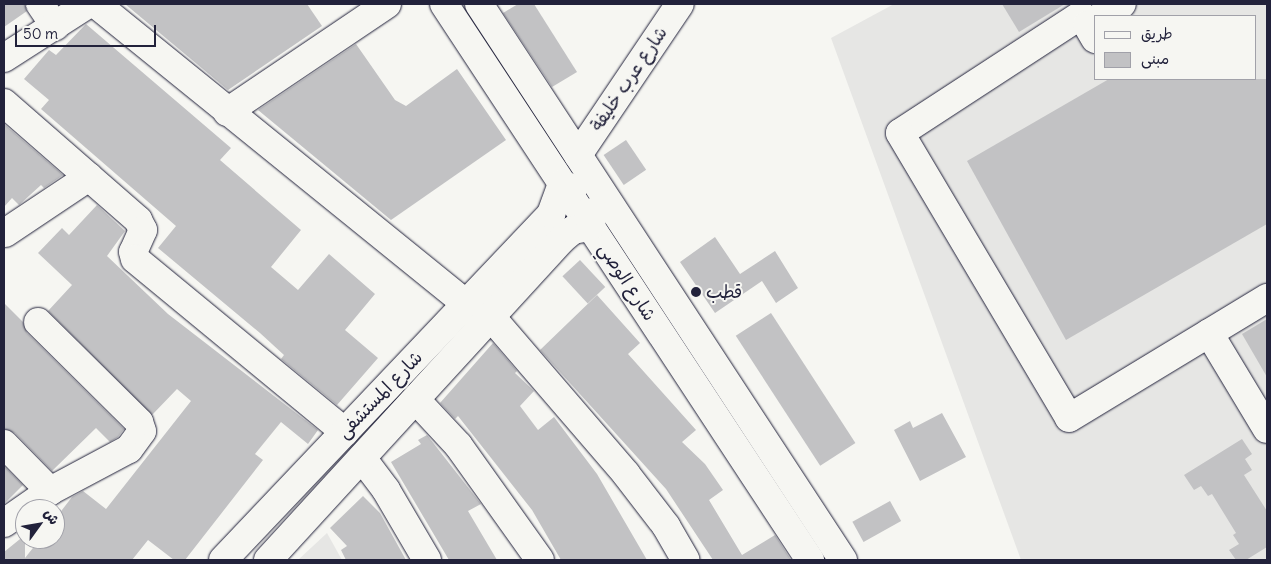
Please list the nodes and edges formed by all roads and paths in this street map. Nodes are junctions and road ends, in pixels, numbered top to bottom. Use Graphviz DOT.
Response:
graph roads {
  1 [pos="88,4"];
  2 [pos="96,4"];
  3 [pos="387,4"];
  4 [pos="444,4"];
  5 [pos="478,4"];
  6 [pos="680,4"];
  7 [pos="1122,4"];
  8 [pos="47,15"];
  9 [pos="1099,15"];
  10 [pos="1089,20"];
  11 [pos="4,58"];
  12 [pos="4,103"];
  13 [pos="227,112"];
  14 [pos="89,177"];
  15 [pos="586,194"];
  16 [pos="5,233"];
  17 [pos="545,238"];
  18 [pos="1267,298"];
  19 [pos="466,304"];
  20 [pos="492,318"];
  21 [pos="38,322"];
  22 [pos="1210,333"];
  23 [pos="416,400"];
  24 [pos="1267,429"];
  25 [pos="345,432"];
  26 [pos="4,444"];
  27 [pos="362,458"];
  28 [pos="50,491"];
  29 [pos="4,523"];
  30 [pos="223,560"];
  31 [pos="268,560"];
  32 [pos="427,560"];
  33 [pos="540,560"];
  34 [pos="686,560"];
  35 [pos="810,560"];
  36 [pos="843,560"];
  1 -- 8 [label="street"];
  2 -- 13 [label="street"];
  3 -- 13 [label="street"];
  4 -- 15 [label="street, شارع الوصي"];
  5 -- 15 [label="street, شارع الوصي"];
  6 -- 15 [label="street, شارع عرب خليفة"];
  7 -- 9 [label="street"];
  8 -- 11 [label="street"];
  10 -- 22 [label="street"];
  12 -- 14 [label="street"];
  13 -- 19 [label="street"];
  14 -- 16 [label="street"];
  14 -- 25 [label="street"];
  15 -- 17 [label="street, شارع عرب خليفة"];
  15 -- 35 [label="street, شارع الوصي"];
  15 -- 36 [label="street, شارع الوصي"];
  17 -- 19 [label="street, شارع المستشفى"];
  17 -- 20 [label="street, شارع المستشفى"];
  18 -- 22 [label="street"];
  19 -- 25 [label="street, شارع المستشفى"];
  20 -- 23 [label="street, شارع المستشفى"];
  20 -- 34 [label="street"];
  21 -- 28 [label="street"];
  22 -- 24 [label="street"];
  23 -- 27 [label="street, شارع المستشفى"];
  23 -- 33 [label="street"];
  25 -- 30 [label="street, شارع المستشفى"];
  26 -- 28 [label="street"];
  27 -- 31 [label="street, شارع المستشفى"];
  27 -- 32 [label="street"];
  28 -- 29 [label="street"];
}
